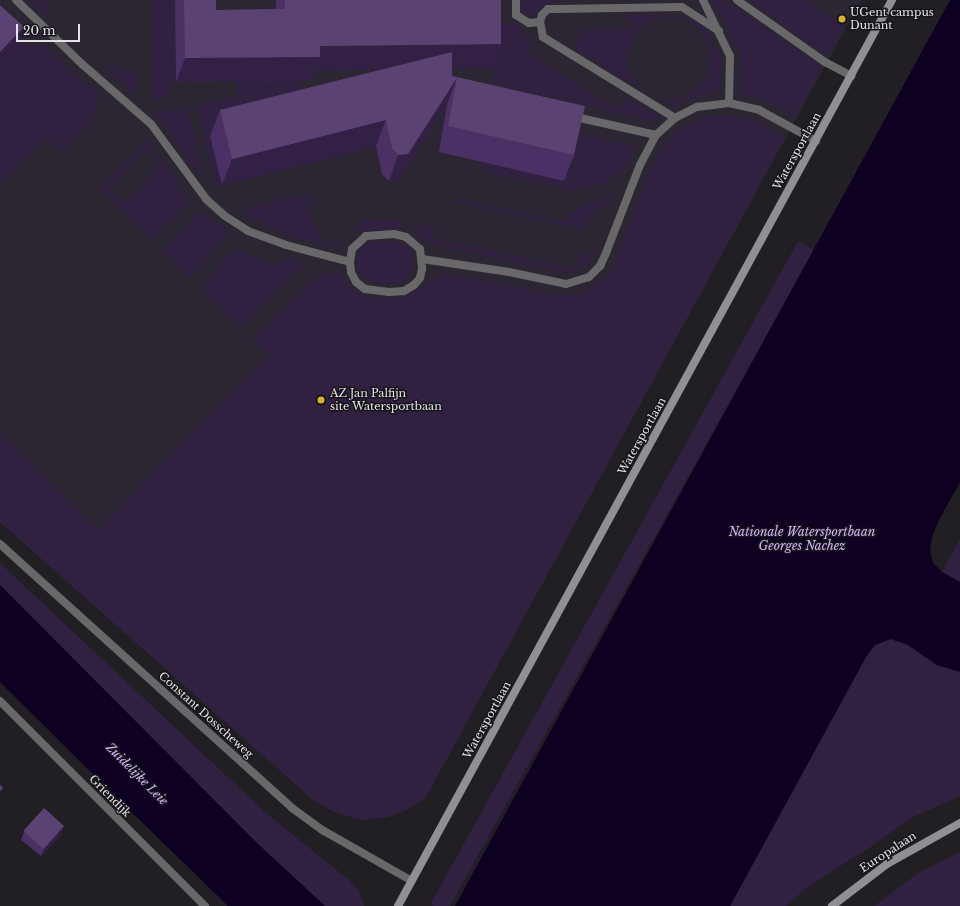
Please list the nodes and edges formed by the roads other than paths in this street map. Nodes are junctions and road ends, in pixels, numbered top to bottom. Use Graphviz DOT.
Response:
graph roads {
  1 [pos="16,0"];
  2 [pos="516,0"];
  3 [pos="703,0"];
  4 [pos="737,0"];
  5 [pos="892,0"];
  6 [pos="540,22"];
  7 [pos="719,31"];
  8 [pos="850,76"];
  9 [pos="729,103"];
  10 [pos="559,113"];
  11 [pos="675,118"];
  12 [pos="656,135"];
  13 [pos="816,141"];
  14 [pos="422,259"];
  15 [pos="350,262"];
  16 [pos="0,544"];
  17 [pos="0,701"];
  18 [pos="960,823"];
  19 [pos="412,882"];
  20 [pos="205,906"];
  21 [pos="398,906"];
  22 [pos="832,906"];
  1 -- 15 [label="street"];
  2 -- 6 [label="street"];
  3 -- 7 [label="street"];
  4 -- 8 [label="street"];
  5 -- 8 [label="street, Watersportlaan"];
  6 -- 7 [label="street"];
  6 -- 11 [label="street"];
  7 -- 9 [label="street"];
  8 -- 13 [label="street, Watersportlaan"];
  9 -- 11 [label="street"];
  9 -- 13 [label="street"];
  10 -- 12 [label="street"];
  11 -- 12 [label="street"];
  12 -- 14 [label="street"];
  13 -- 19 [label="street, Watersportlaan"];
  14 -- 15 [label="street"];
  14 -- 15 [label="street"];
  16 -- 19 [label="street, Constant Dosscheweg"];
  17 -- 20 [label="street, Griendijk"];
  18 -- 22 [label="street, Europalaan"];
  19 -- 21 [label="street, Watersportlaan"];
}
